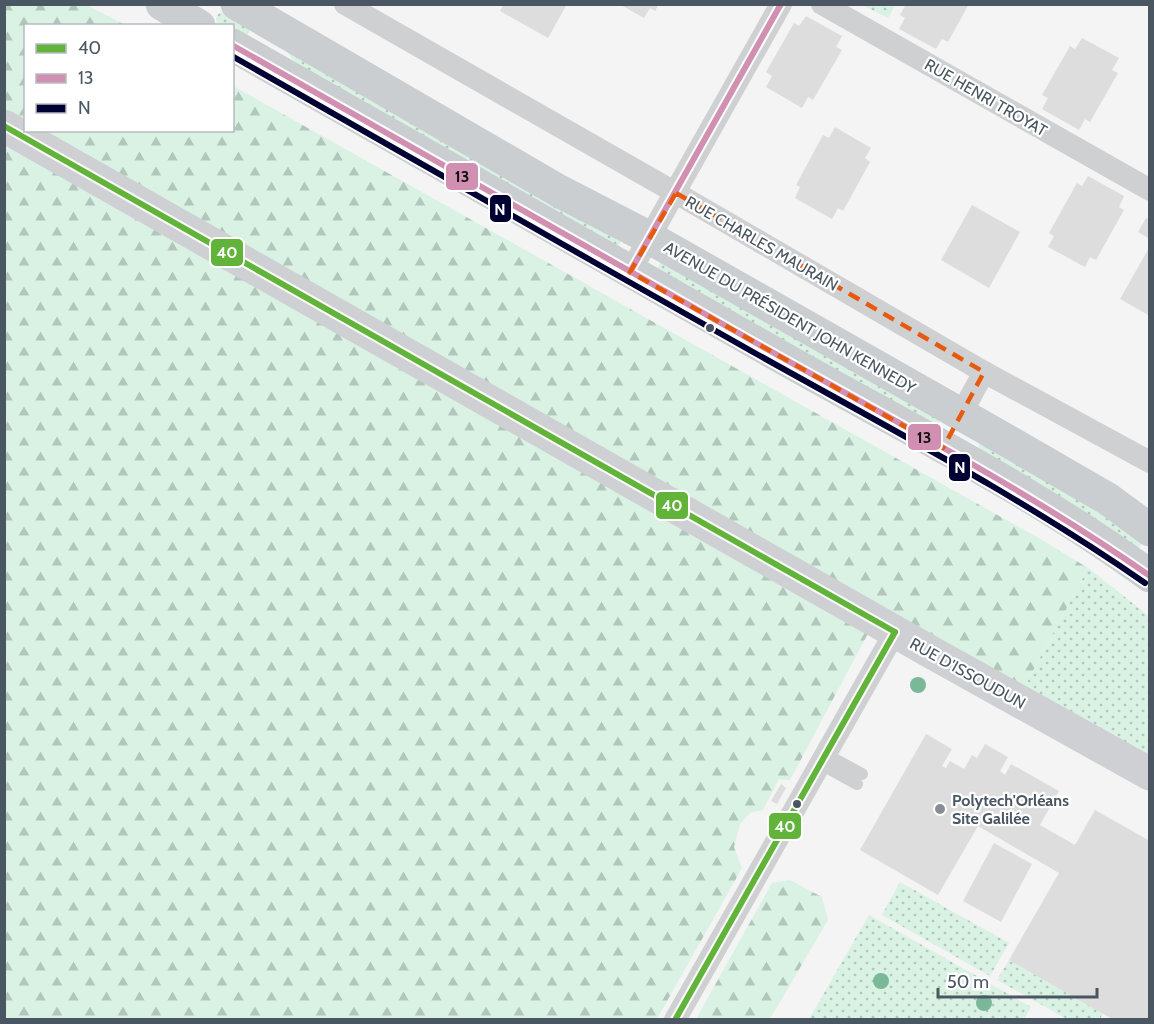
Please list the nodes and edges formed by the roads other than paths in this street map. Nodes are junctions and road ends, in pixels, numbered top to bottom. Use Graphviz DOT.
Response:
graph roads {
  1 [pos="237,4"];
  2 [pos="345,4"];
  3 [pos="781,4"];
  4 [pos="822,4"];
  5 [pos="234,46"];
  6 [pos="4,126"];
  7 [pos="1149,190"];
  8 [pos="676,193"];
  9 [pos="650,238"];
  10 [pos="630,272"];
  11 [pos="984,372"];
  12 [pos="961,414"];
  13 [pos="943,448"];
  14 [pos="1146,452"];
  15 [pos="1149,530"];
  16 [pos="1149,576"];
  17 [pos="895,632"];
  18 [pos="822,758"];
  19 [pos="1149,774"];
  20 [pos="859,779"];
  21 [pos="675,1020"];
  1 -- 9 [label="main road, AVENUE DU PRÉSIDENT JOHN KENNEDY"];
  2 -- 8 [label="street, RUE CHARLES MAURAIN"];
  3 -- 8 [label="street"];
  4 -- 7 [label="street, RUE HENRI TROYAT"];
  5 -- 10 [label="main road"];
  6 -- 17 [label="street, RUE D'ISSOUDUN"];
  8 -- 9 [label="street"];
  8 -- 11 [label="street, RUE CHARLES MAURAIN"];
  9 -- 10 [label="street"];
  9 -- 12 [label="main road, AVENUE DU PRÉSIDENT JOHN KENNEDY"];
  10 -- 13 [label="main road"];
  11 -- 12 [label="street"];
  11 -- 14 [label="street, RUE CHARLES MAURAIN"];
  12 -- 13 [label="street"];
  12 -- 15 [label="main road, AVENUE DU PRÉSIDENT JOHN KENNEDY"];
  13 -- 16 [label="main road"];
  17 -- 18 [label="street"];
  17 -- 19 [label="street, RUE D'ISSOUDUN"];
  18 -- 20 [label="lane"];
  18 -- 21 [label="street"];
}
